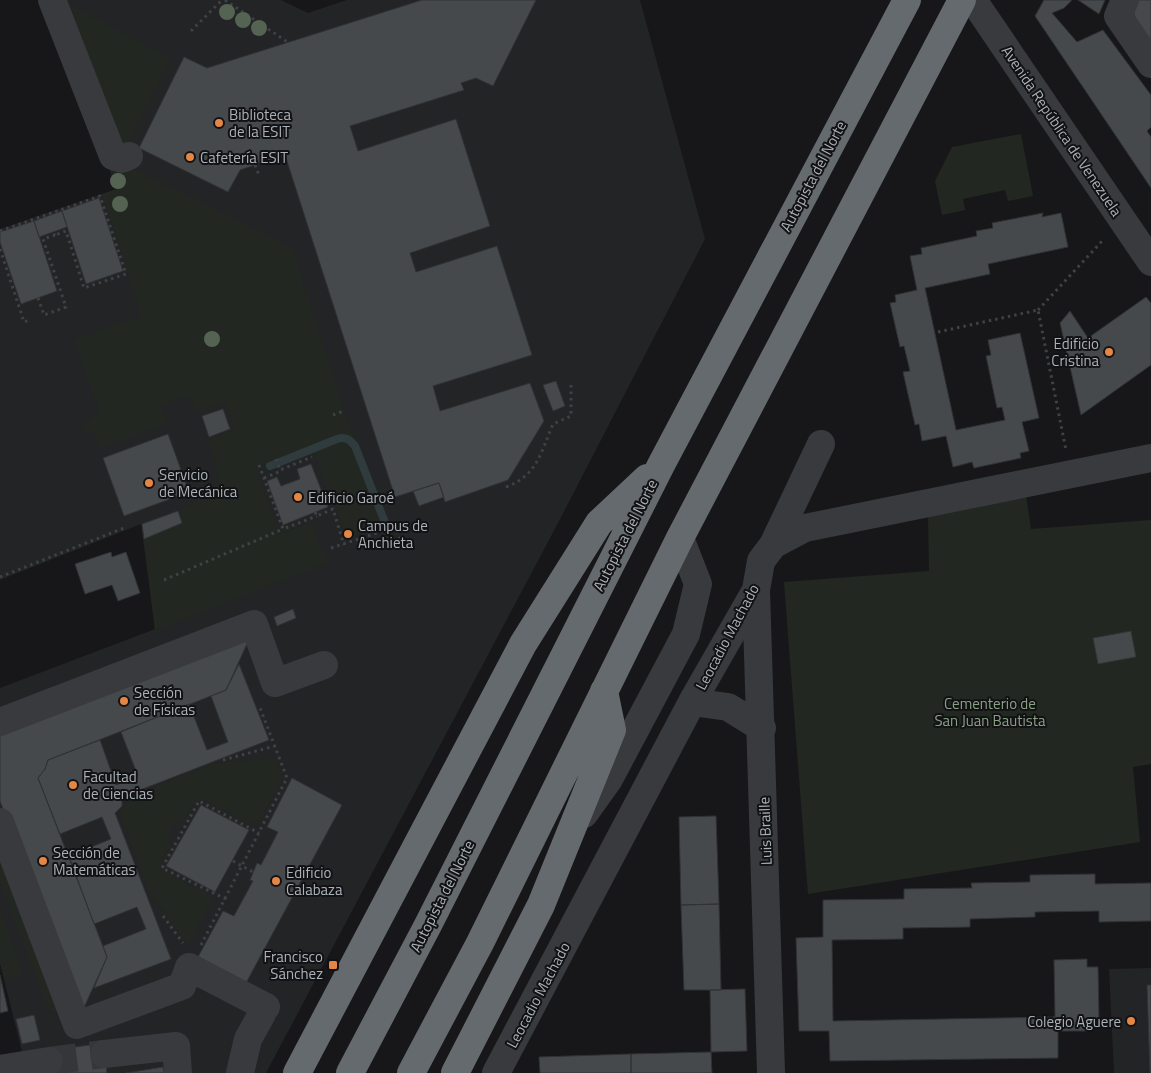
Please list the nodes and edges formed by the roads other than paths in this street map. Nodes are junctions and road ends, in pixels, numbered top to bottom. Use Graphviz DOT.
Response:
graph roads {
  1 [pos="52,0"];
  2 [pos="906,0"];
  3 [pos="962,0"];
  4 [pos="973,0"];
  5 [pos="1126,0"];
  6 [pos="1151,64"];
  7 [pos="129,156"];
  8 [pos="1151,262"];
  9 [pos="821,444"];
  10 [pos="1151,458"];
  11 [pos="661,464"];
  12 [pos="680,538"];
  13 [pos="773,545"];
  14 [pos="756,590"];
  15 [pos="324,665"];
  16 [pos="604,691"];
  17 [pos="692,702"];
  18 [pos="0,722"];
  19 [pos="762,728"];
  20 [pos="0,822"];
  21 [pos="567,840"];
  22 [pos="49,1060"];
  23 [pos="113,1060"];
  24 [pos="0,1069"];
  25 [pos="178,1073"];
  26 [pos="240,1073"];
  27 [pos="297,1073"];
  28 [pos="350,1073"];
  29 [pos="411,1073"];
  30 [pos="456,1073"];
  31 [pos="496,1073"];
  32 [pos="771,1073"];
  1 -- 7 [label="street"];
  2 -- 11 [label="highway, Autopista del Norte"];
  3 -- 12 [label="highway"];
  4 -- 8 [label="street, Avenida República de Venezuela"];
  5 -- 6 [label="street"];
  9 -- 13 [label="street, Leocadio Machado"];
  10 -- 13 [label="street"];
  11 -- 27 [label="highway"];
  11 -- 28 [label="highway, Autopista del Norte"];
  12 -- 16 [label="highway"];
  12 -- 21 [label="street"];
  13 -- 14 [label="street, Leocadio Machado"];
  14 -- 17 [label="street, Leocadio Machado"];
  14 -- 19 [label="street, Luis Braille"];
  15 -- 18 [label="street"];
  16 -- 21 [label="highway"];
  16 -- 29 [label="highway"];
  17 -- 19 [label="street"];
  17 -- 31 [label="street, Leocadio Machado"];
  19 -- 32 [label="street, Luis Braille"];
  20 -- 26 [label="street"];
  21 -- 30 [label="highway"];
  22 -- 24 [label="street"];
  23 -- 25 [label="street"];
}
